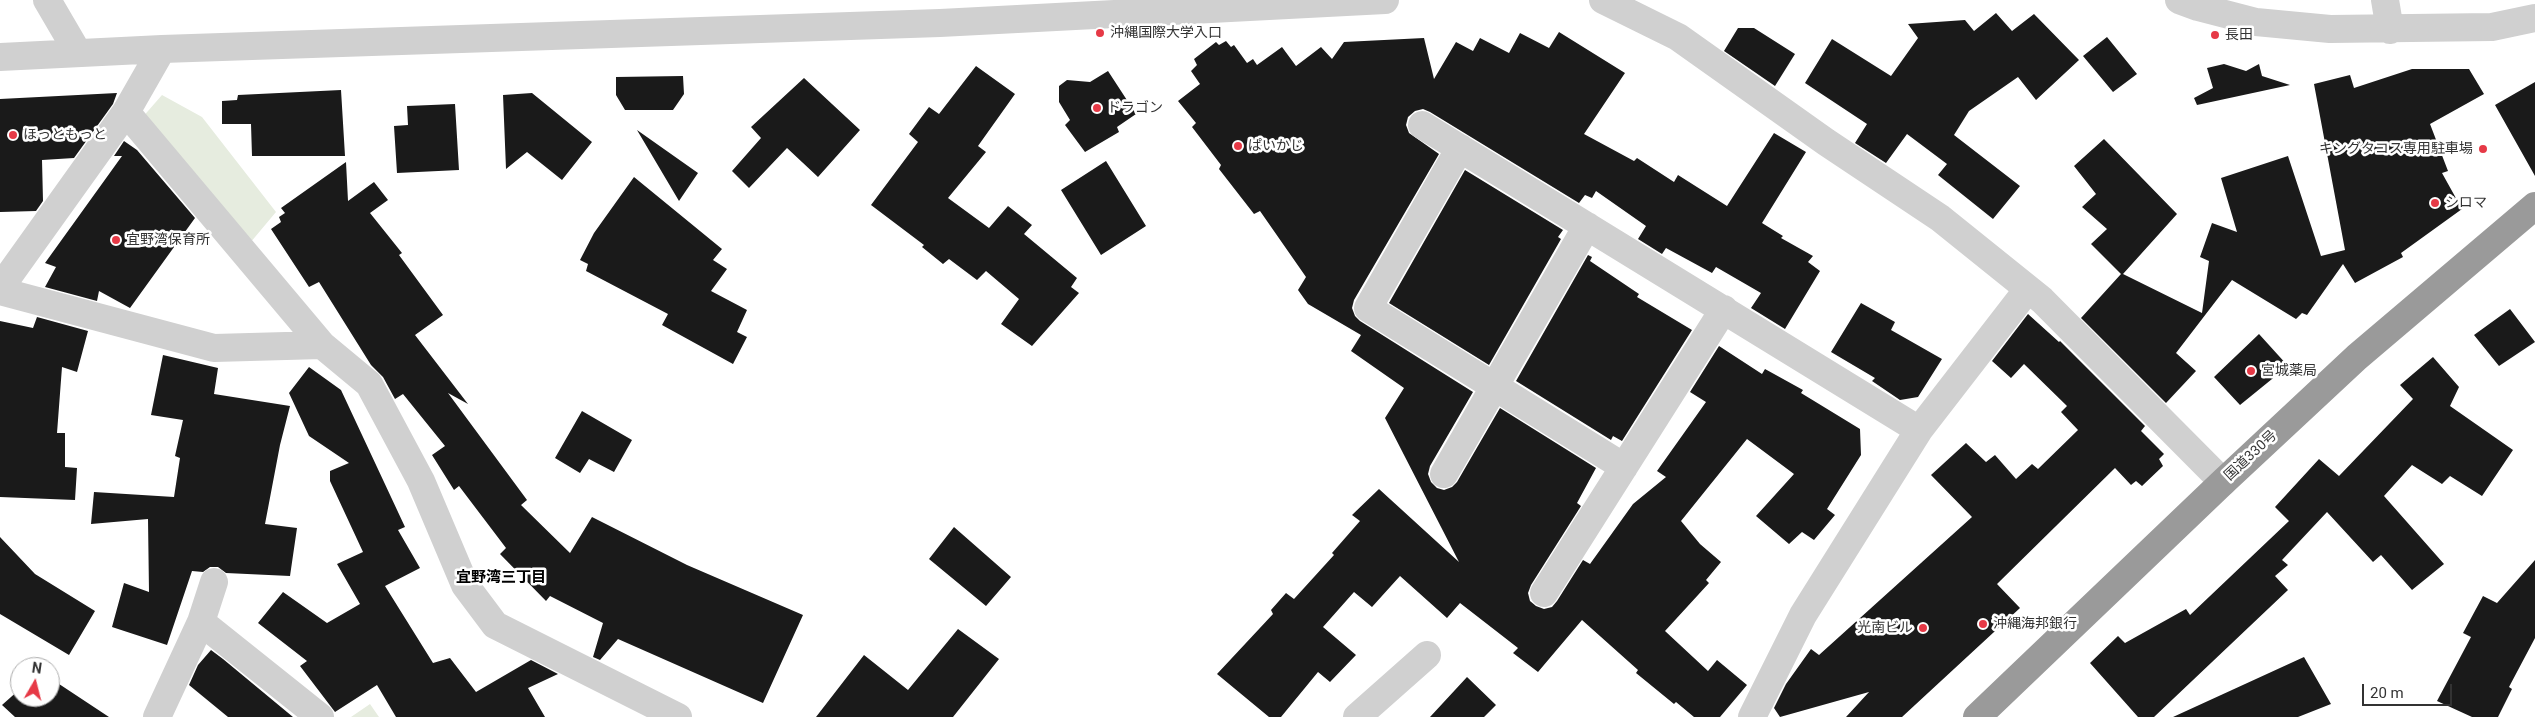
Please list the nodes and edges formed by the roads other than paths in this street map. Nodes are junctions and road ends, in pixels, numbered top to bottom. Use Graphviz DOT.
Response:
graph roads {
  1 [pos="47,0"];
  2 [pos="1385,0"];
  3 [pos="1603,0"];
  4 [pos="2179,0"];
  5 [pos="2385,0"];
  6 [pos="943,11"];
  7 [pos="2535,18"];
  8 [pos="2492,27"];
  9 [pos="2390,30"];
  10 [pos="2535,31"];
  11 [pos="162,49"];
  12 [pos="78,53"];
  13 [pos="0,57"];
  14 [pos="126,112"];
  15 [pos="1422,125"];
  16 [pos="1460,148"];
  17 [pos="2535,206"];
  18 [pos="1587,226"];
  19 [pos="0,289"];
  20 [pos="2028,289"];
  21 [pos="1724,309"];
  22 [pos="322,345"];
  23 [pos="1494,386"];
  24 [pos="1919,430"];
  25 [pos="1624,467"];
  26 [pos="1444,474"];
  27 [pos="2223,482"];
  28 [pos="214,582"];
  29 [pos="1544,593"];
  30 [pos="202,622"];
  31 [pos="1427,656"];
  32 [pos="157,717"];
  33 [pos="320,717"];
  34 [pos="678,717"];
  35 [pos="1356,717"];
  36 [pos="1752,717"];
  37 [pos="1977,717"];
  1 -- 12 [label="street"];
  2 -- 6 [label="street"];
  3 -- 20 [label="street"];
  4 -- 9 [label="street"];
  5 -- 9 [label="street"];
  6 -- 11 [label="street"];
  7 -- 8 [label="street"];
  8 -- 9 [label="street"];
  8 -- 10 [label="street"];
  11 -- 12 [label="street"];
  11 -- 14 [label="street"];
  12 -- 13 [label="street"];
  14 -- 19 [label="street"];
  14 -- 22 [label="street"];
  15 -- 16 [label="street"];
  16 -- 18 [label="street"];
  16 -- 23 [label="street"];
  17 -- 27 [label="highway, 国道330号"];
  18 -- 21 [label="street"];
  18 -- 23 [label="street"];
  19 -- 22 [label="street"];
  20 -- 24 [label="street"];
  20 -- 27 [label="street"];
  21 -- 24 [label="street"];
  21 -- 25 [label="street"];
  22 -- 34 [label="street"];
  23 -- 25 [label="street"];
  23 -- 26 [label="street"];
  24 -- 36 [label="street"];
  25 -- 29 [label="street"];
  27 -- 37 [label="highway, 国道330号"];
  28 -- 30 [label="street"];
  30 -- 32 [label="street"];
  30 -- 33 [label="street"];
  31 -- 35 [label="street"];
}
